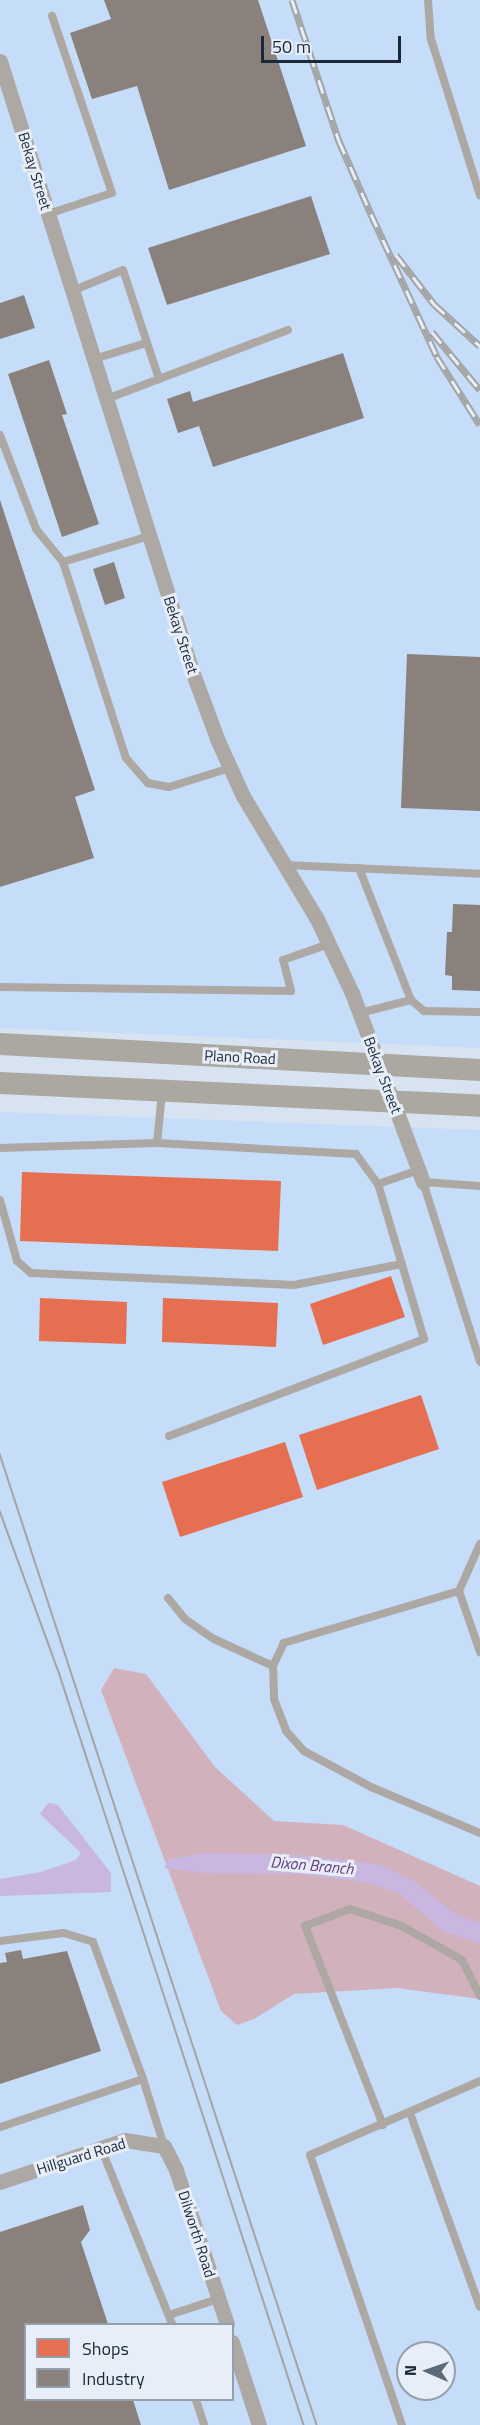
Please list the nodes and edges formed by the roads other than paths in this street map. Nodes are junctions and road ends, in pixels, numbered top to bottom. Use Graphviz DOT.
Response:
graph roads {
  1 [pos="428,0"];
  2 [pos="52,16"];
  3 [pos="0,61"];
  4 [pos="480,195"];
  5 [pos="48,214"];
  6 [pos="72,291"];
  7 [pos="288,330"];
  8 [pos="146,343"];
  9 [pos="94,359"];
  10 [pos="159,379"];
  11 [pos="106,399"];
  12 [pos="0,435"];
  13 [pos="149,536"];
  14 [pos="63,562"];
  15 [pos="230,768"];
  16 [pos="284,865"];
  17 [pos="359,868"];
  18 [pos="480,874"];
  19 [pos="329,944"];
  20 [pos="0,987"];
  21 [pos="411,1000"];
  22 [pos="480,1012"];
  23 [pos="360,1013"];
  24 [pos="0,1044"];
  25 [pos="379,1065"];
  26 [pos="480,1070"];
  27 [pos="0,1083"];
  28 [pos="163,1090"];
  29 [pos="393,1101"];
  30 [pos="480,1106"];
  31 [pos="157,1143"];
  32 [pos="0,1148"];
  33 [pos="421,1176"];
  34 [pos="378,1184"];
  35 [pos="480,1186"];
  36 [pos="0,1200"];
  37 [pos="402,1264"];
  38 [pos="480,1362"];
  39 [pos="169,1436"];
  40 [pos="480,1544"];
  41 [pos="459,1591"];
  42 [pos="168,1598"];
  43 [pos="480,1652"];
  44 [pos="273,1666"];
  45 [pos="480,1833"];
  46 [pos="0,1941"];
  47 [pos="480,1996"];
  48 [pos="143,2079"];
  49 [pos="480,2081"];
  50 [pos="410,2113"];
  51 [pos="382,2125"];
  52 [pos="0,2127"];
  53 [pos="164,2146"];
  54 [pos="101,2148"];
  55 [pos="0,2182"];
  56 [pos="218,2299"];
  57 [pos="480,2307"];
  58 [pos="169,2316"];
  59 [pos="171,2323"];
  60 [pos="226,2323"];
  61 [pos="234,2348"];
  62 [pos="196,2401"];
  63 [pos="204,2425"];
  64 [pos="260,2425"];
  65 [pos="402,2425"];
  1 -- 4 [label="lane"];
  2 -- 5 [label="lane"];
  3 -- 5 [label="street, Bekay Street"];
  5 -- 6 [label="street, Bekay Street"];
  6 -- 8 [label="lane"];
  6 -- 9 [label="street, Bekay Street"];
  7 -- 10 [label="lane"];
  8 -- 9 [label="lane"];
  8 -- 10 [label="lane"];
  9 -- 11 [label="street, Bekay Street"];
  10 -- 11 [label="lane"];
  11 -- 13 [label="street, Bekay Street"];
  12 -- 14 [label="lane"];
  13 -- 14 [label="lane"];
  13 -- 15 [label="street, Bekay Street"];
  14 -- 15 [label="lane"];
  15 -- 16 [label="street, Bekay Street"];
  16 -- 17 [label="lane"];
  16 -- 19 [label="street, Bekay Street"];
  17 -- 18 [label="lane"];
  17 -- 21 [label="lane"];
  19 -- 20 [label="lane"];
  19 -- 23 [label="street, Bekay Street"];
  21 -- 22 [label="lane"];
  21 -- 23 [label="lane"];
  23 -- 25 [label="street, Bekay Street"];
  24 -- 25 [label="main road, Plano Road"];
  25 -- 26 [label="main road, Plano Road"];
  25 -- 29 [label="street, Bekay Street"];
  27 -- 28 [label="main road"];
  28 -- 29 [label="main road"];
  28 -- 31 [label="lane"];
  29 -- 30 [label="main road"];
  29 -- 33 [label="street, Bekay Street"];
  31 -- 32 [label="lane"];
  31 -- 34 [label="lane"];
  33 -- 34 [label="lane"];
  33 -- 35 [label="lane"];
  33 -- 38 [label="lane"];
  34 -- 37 [label="lane"];
  36 -- 37 [label="lane"];
  37 -- 39 [label="lane"];
  40 -- 41 [label="lane"];
  41 -- 43 [label="lane"];
  41 -- 44 [label="lane"];
  42 -- 44 [label="lane"];
  44 -- 45 [label="lane"];
  46 -- 48 [label="lane"];
  47 -- 51 [label="lane"];
  48 -- 52 [label="lane"];
  48 -- 53 [label="lane"];
  49 -- 50 [label="lane"];
  50 -- 51 [label="lane"];
  50 -- 57 [label="lane"];
  51 -- 65 [label="lane"];
  53 -- 54 [label="street, Hillguard Road"];
  53 -- 56 [label="street, Dilworth Road"];
  54 -- 55 [label="street, Hillguard Road"];
  54 -- 58 [label="lane"];
  56 -- 58 [label="lane"];
  56 -- 60 [label="street, Dilworth Road"];
  58 -- 59 [label="lane"];
  61 -- 64 [label="street"];
  62 -- 63 [label="lane"];
}
